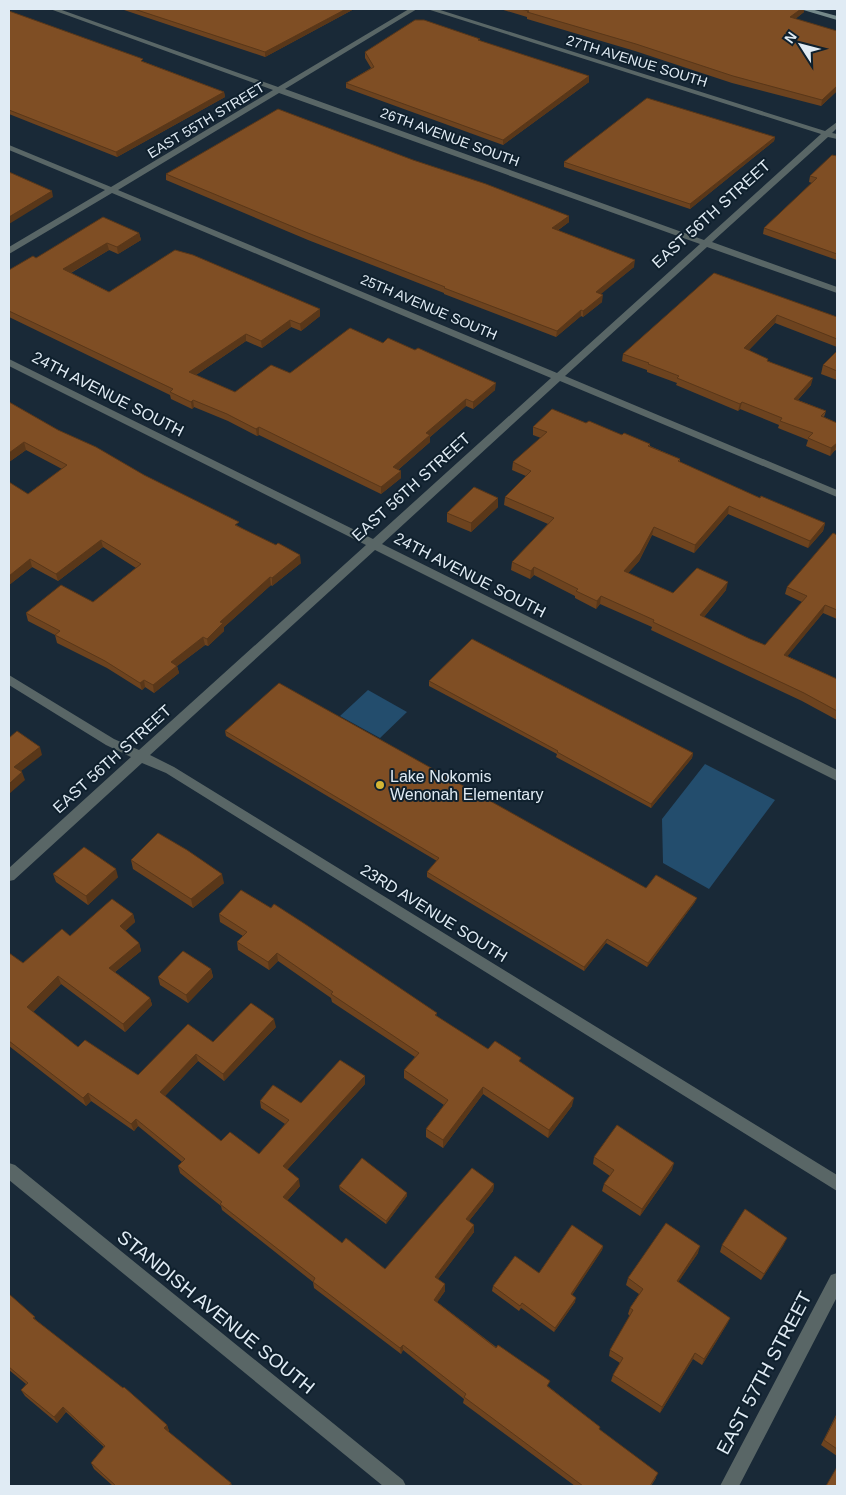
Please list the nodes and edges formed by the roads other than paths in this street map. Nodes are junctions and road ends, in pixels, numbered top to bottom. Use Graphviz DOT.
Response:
graph roads {
  1 [pos="53,9"];
  2 [pos="414,9"];
  3 [pos="430,9"];
  4 [pos="804,9"];
  5 [pos="837,18"];
  6 [pos="280,90"];
  7 [pos="837,124"];
  8 [pos="826,134"];
  9 [pos="837,137"];
  10 [pos="9,147"];
  11 [pos="112,190"];
  12 [pos="705,243"];
  13 [pos="9,251"];
  14 [pos="837,290"];
  15 [pos="9,362"];
  16 [pos="558,376"];
  17 [pos="837,494"];
  18 [pos="373,545"];
  19 [pos="9,679"];
  20 [pos="140,756"];
  21 [pos="837,776"];
  22 [pos="9,876"];
  23 [pos="9,1170"];
  24 [pos="837,1184"];
  25 [pos="837,1281"];
  26 [pos="397,1486"];
  27 [pos="728,1486"];
  1 -- 6 [label="street, 26TH AVENUE SOUTH"];
  2 -- 6 [label="street, EAST 55TH STREET"];
  3 -- 8 [label="street, 27TH AVENUE SOUTH"];
  4 -- 5 [label="street"];
  6 -- 11 [label="street, EAST 55TH STREET"];
  6 -- 12 [label="street, 26TH AVENUE SOUTH"];
  7 -- 8 [label="street, EAST 56TH STREET"];
  8 -- 9 [label="street, 27TH AVENUE SOUTH"];
  8 -- 12 [label="street, EAST 56TH STREET"];
  10 -- 11 [label="street, 25TH AVENUE SOUTH"];
  11 -- 13 [label="street, EAST 55TH STREET"];
  11 -- 16 [label="street, 25TH AVENUE SOUTH"];
  12 -- 14 [label="street, 26TH AVENUE SOUTH"];
  12 -- 16 [label="street, EAST 56TH STREET"];
  15 -- 18 [label="street, 24TH AVENUE SOUTH"];
  16 -- 17 [label="street, 25TH AVENUE SOUTH"];
  16 -- 18 [label="street, EAST 56TH STREET"];
  18 -- 20 [label="street, EAST 56TH STREET"];
  18 -- 21 [label="street, 24TH AVENUE SOUTH"];
  19 -- 20 [label="street, 23RD AVENUE SOUTH"];
  20 -- 22 [label="street, EAST 56TH STREET"];
  20 -- 24 [label="street, 23RD AVENUE SOUTH"];
  23 -- 26 [label="street, STANDISH AVENUE SOUTH"];
  25 -- 27 [label="street, EAST 57TH STREET"];
}
